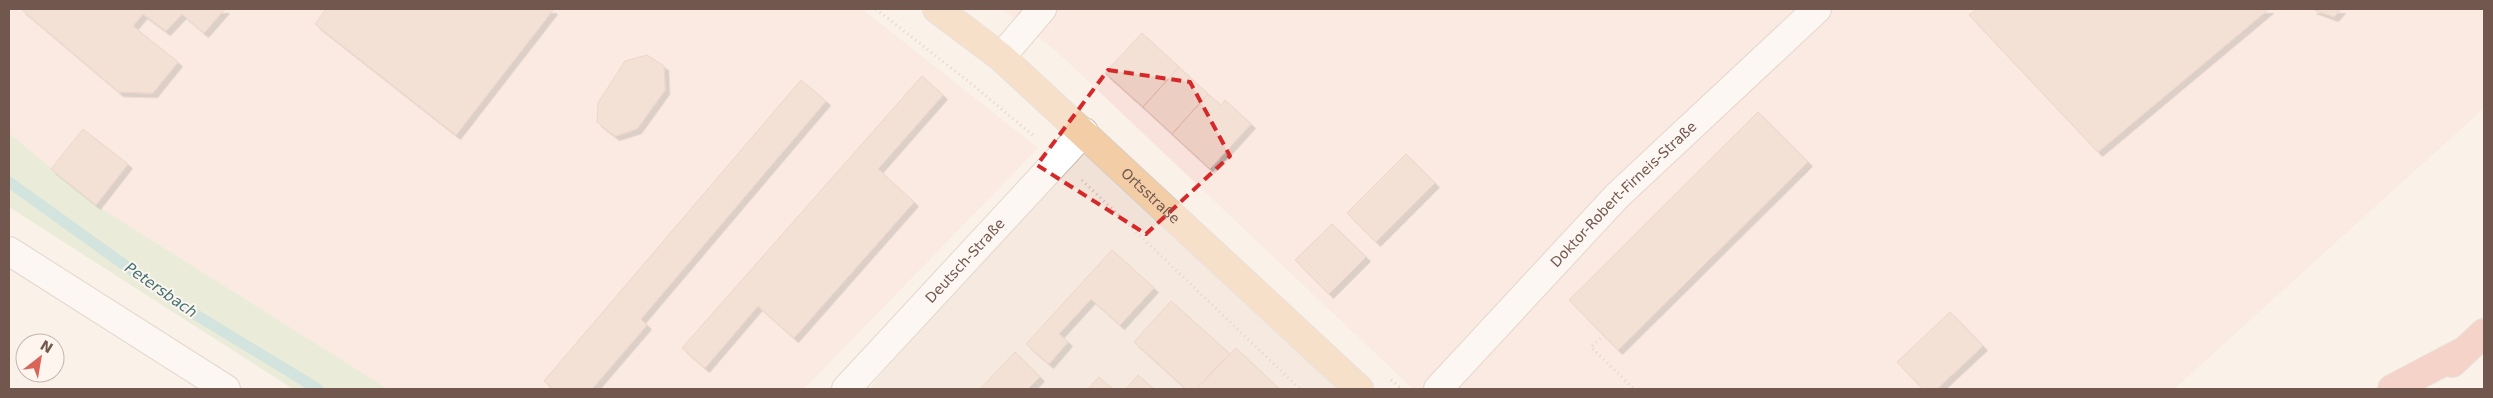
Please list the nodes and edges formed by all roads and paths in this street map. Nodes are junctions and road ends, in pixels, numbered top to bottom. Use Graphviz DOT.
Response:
graph roads {
  1 [pos="876,9"];
  2 [pos="937,9"];
  3 [pos="1042,9"];
  4 [pos="1817,9"];
  5 [pos="1001,57"];
  6 [pos="1084,132"];
  7 [pos="1060,158"];
  8 [pos="9,251"];
  9 [pos="1604,335"];
  10 [pos="2475,341"];
  11 [pos="226,389"];
  12 [pos="846,389"];
  13 [pos="1300,389"];
  14 [pos="1359,389"];
  15 [pos="1438,389"];
  16 [pos="1634,389"];
  17 [pos="2392,389"];
  18 [pos="2424,389"];
  1 -- 7 [label="path"];
  2 -- 5 [label="main road, Ortsstraße"];
  3 -- 5 [label="street"];
  4 -- 15 [label="street, Doktor-Robert-Firneis-Straße"];
  5 -- 6 [label="main road, Ortsstraße"];
  6 -- 7 [label="street, Deutsch-Straße"];
  6 -- 14 [label="main road, Ortsstraße"];
  7 -- 12 [label="street, Deutsch-Straße"];
  7 -- 13 [label="path"];
  8 -- 11 [label="street"];
  9 -- 16 [label="path"];
  10 -- 17 [label="highway"];
  10 -- 18 [label="highway"];
}
